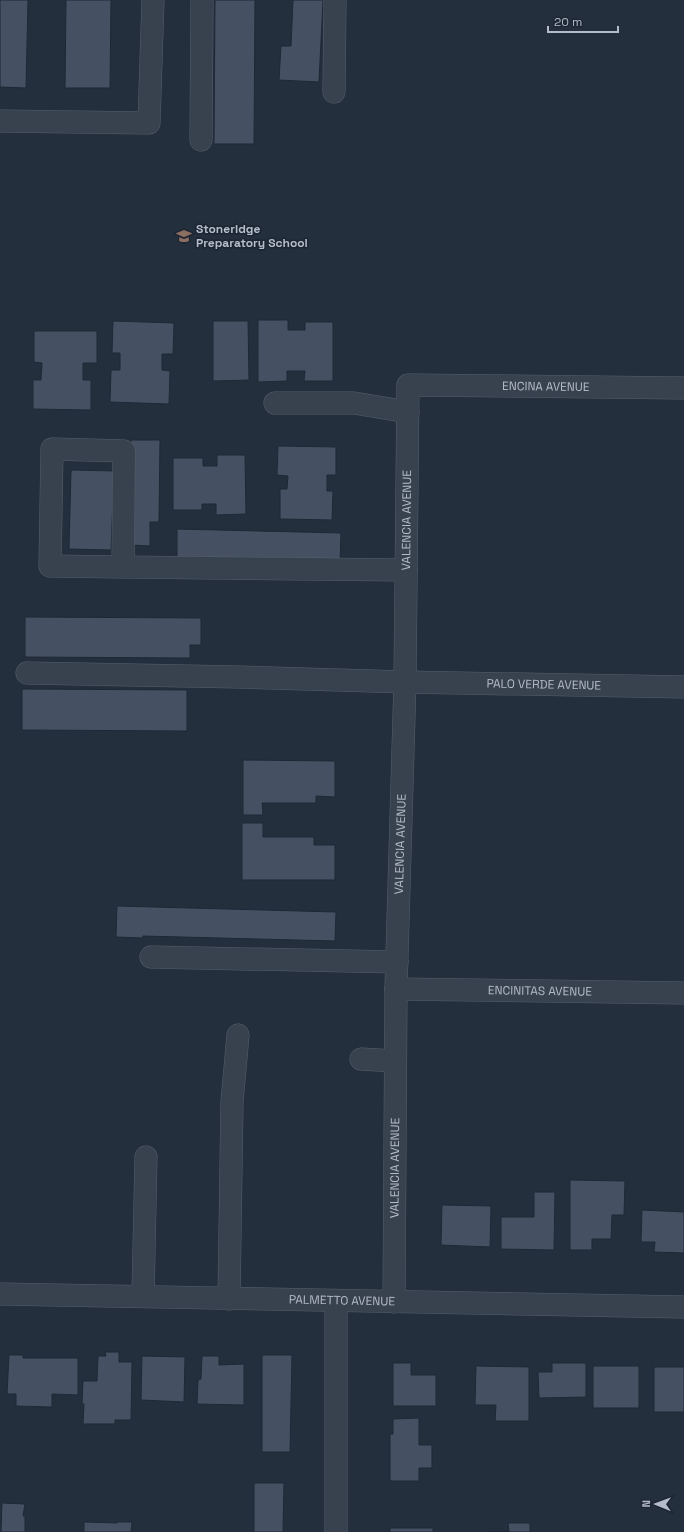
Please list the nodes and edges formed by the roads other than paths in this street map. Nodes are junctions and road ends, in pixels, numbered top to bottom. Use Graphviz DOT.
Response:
graph roads {
  1 [pos="153,0"];
  2 [pos="202,0"];
  3 [pos="336,0"];
  4 [pos="334,92"];
  5 [pos="0,121"];
  6 [pos="201,140"];
  7 [pos="408,386"];
  8 [pos="684,388"];
  9 [pos="275,403"];
  10 [pos="408,412"];
  11 [pos="123,567"];
  12 [pos="406,570"];
  13 [pos="26,673"];
  14 [pos="404,682"];
  15 [pos="684,686"];
  16 [pos="151,957"];
  17 [pos="396,962"];
  18 [pos="396,989"];
  19 [pos="684,993"];
  20 [pos="238,1035"];
  21 [pos="361,1059"];
  22 [pos="395,1061"];
  23 [pos="146,1157"];
  24 [pos="0,1294"];
  25 [pos="143,1296"];
  26 [pos="229,1298"];
  27 [pos="336,1301"];
  28 [pos="394,1302"];
  29 [pos="684,1307"];
  30 [pos="336,1532"];
  1 -- 5 [label="street"];
  2 -- 6 [label="street"];
  3 -- 4 [label="street"];
  7 -- 8 [label="street, ENCINA AVENUE"];
  7 -- 10 [label="street, VALENCIA AVENUE"];
  9 -- 10 [label="street"];
  10 -- 12 [label="street, VALENCIA AVENUE"];
  11 -- 11 [label="street"];
  11 -- 12 [label="street"];
  12 -- 14 [label="street, VALENCIA AVENUE"];
  13 -- 14 [label="street, PALO VERDE AVENUE"];
  14 -- 15 [label="street, PALO VERDE AVENUE"];
  14 -- 17 [label="street, VALENCIA AVENUE"];
  16 -- 17 [label="street"];
  17 -- 18 [label="street, VALENCIA AVENUE"];
  18 -- 19 [label="street, ENCINITAS AVENUE"];
  18 -- 22 [label="street, VALENCIA AVENUE"];
  20 -- 26 [label="street"];
  21 -- 22 [label="street"];
  22 -- 28 [label="street, VALENCIA AVENUE"];
  23 -- 25 [label="street"];
  24 -- 25 [label="street, PALMETTO AVENUE"];
  25 -- 26 [label="street, PALMETTO AVENUE"];
  26 -- 27 [label="street, PALMETTO AVENUE"];
  27 -- 28 [label="street, PALMETTO AVENUE"];
  27 -- 30 [label="street"];
  28 -- 29 [label="street, PALMETTO AVENUE"];
}
